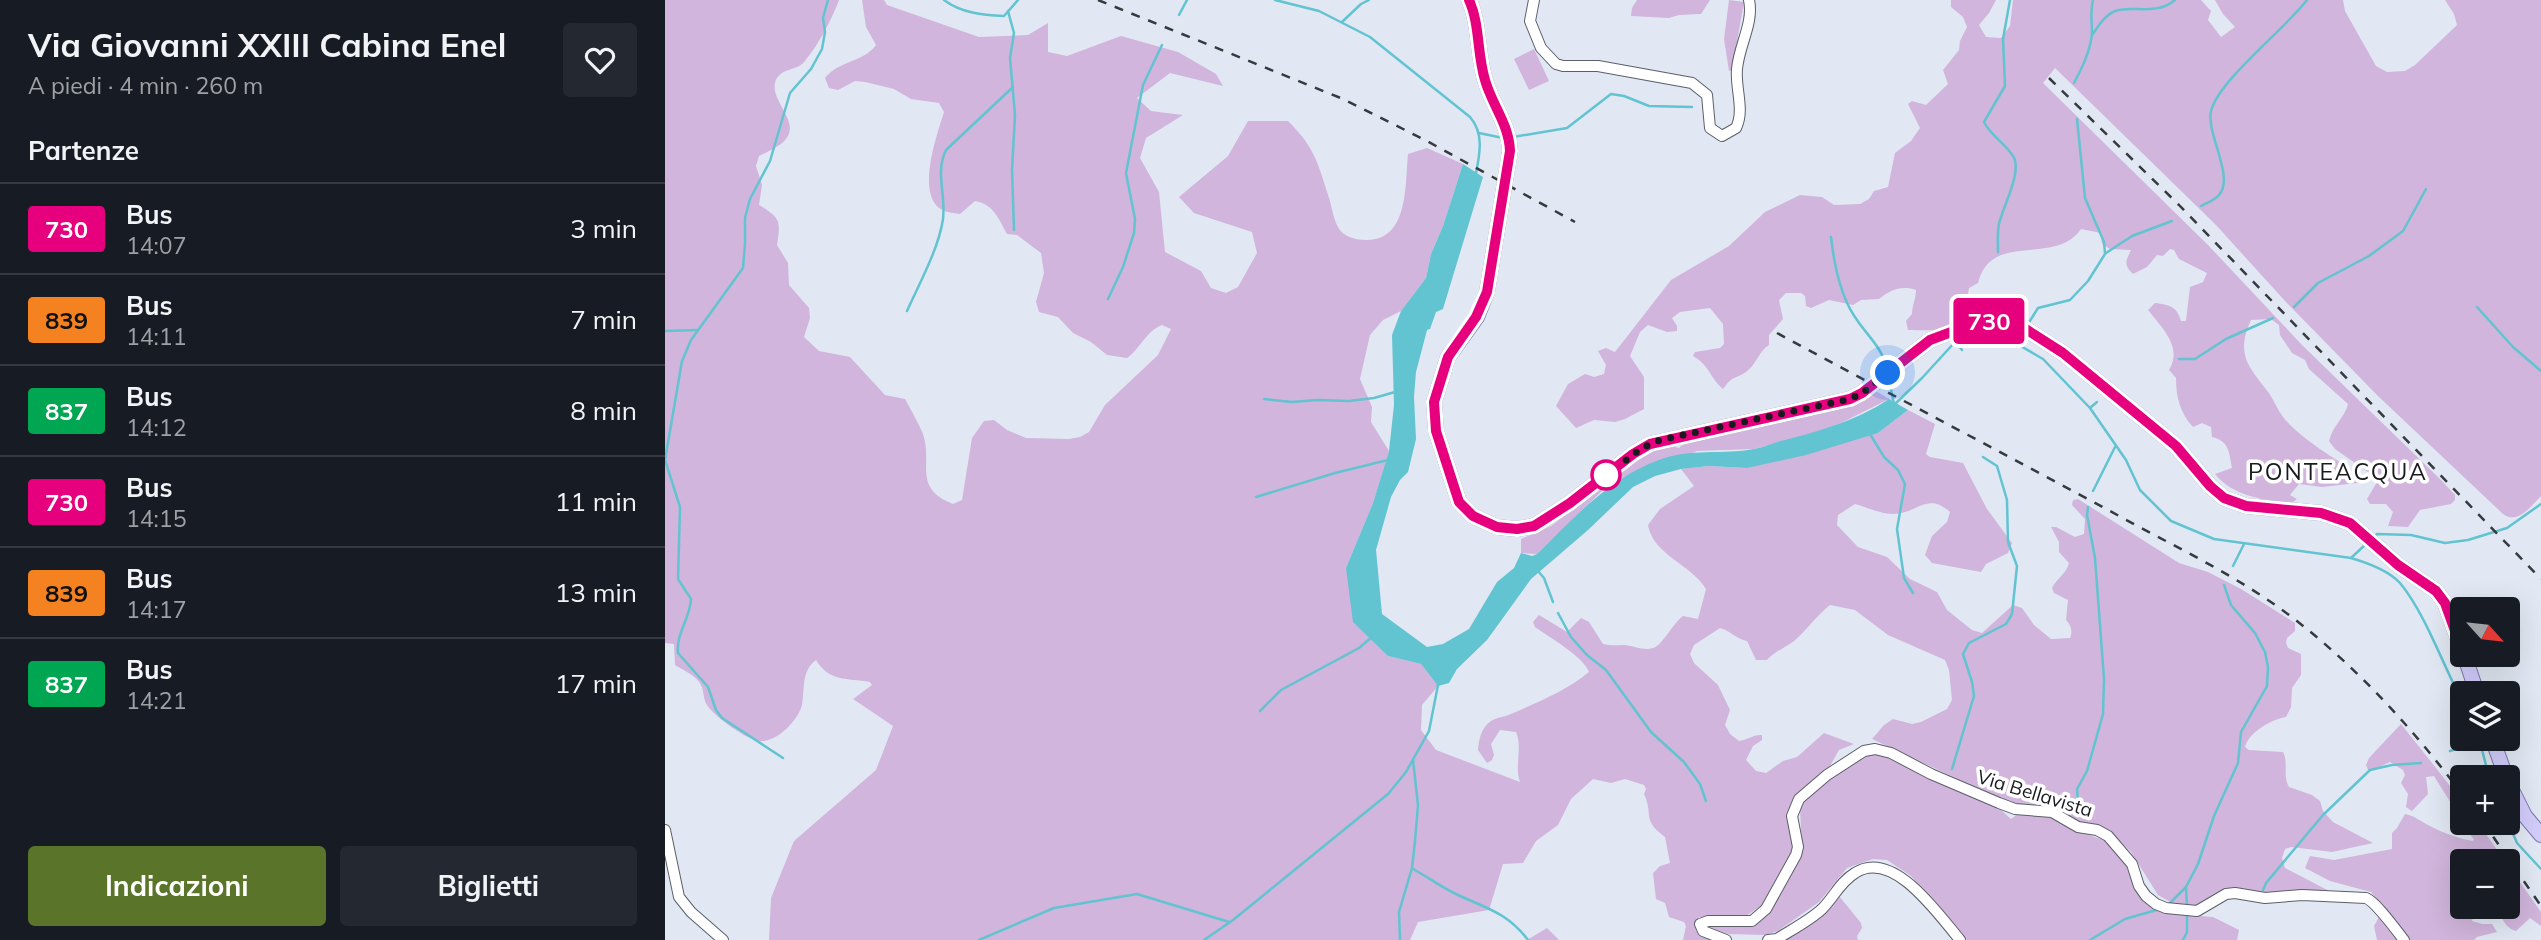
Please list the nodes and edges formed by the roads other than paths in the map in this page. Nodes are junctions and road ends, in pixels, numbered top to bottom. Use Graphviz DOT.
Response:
graph roads {
  1 [pos="1469,0"];
  2 [pos="1534,0"];
  3 [pos="1749,0"];
  4 [pos="2450,620"];
  5 [pos="2520,806"];
  6 [pos="665,830"];
  7 [pos="2541,835"];
  8 [pos="723,940"];
  9 [pos="1726,940"];
  10 [pos="1768,940"];
  11 [pos="1960,940"];
  12 [pos="2404,940"];
  1 -- 4 [label="main road"];
  2 -- 3 [label="street"];
  5 -- 7 [label="main road"];
  6 -- 8 [label="street"];
  9 -- 12 [label="street, Via Bellavista"];
  10 -- 11 [label="street"];
}
